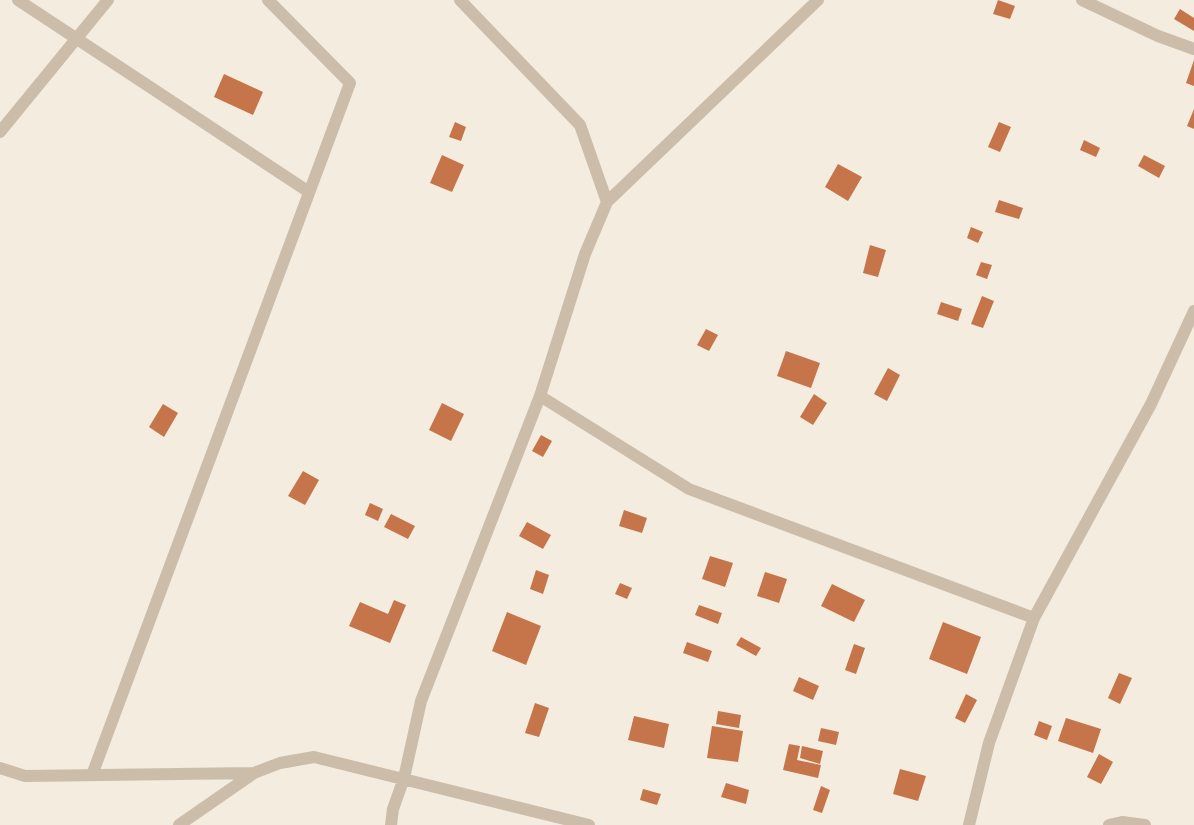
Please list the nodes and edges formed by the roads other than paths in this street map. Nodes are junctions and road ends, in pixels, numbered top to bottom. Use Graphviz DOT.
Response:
graph roads {
  1 [pos="18,0"];
  2 [pos="108,0"];
  3 [pos="268,0"];
  4 [pos="460,0"];
  5 [pos="818,0"];
  6 [pos="1082,0"];
  7 [pos="77,39"];
  8 [pos="1194,50"];
  9 [pos="0,132"];
  10 [pos="309,192"];
  11 [pos="607,202"];
  12 [pos="1194,311"];
  13 [pos="540,396"];
  14 [pos="1034,618"];
  15 [pos="0,768"];
  16 [pos="254,773"];
  17 [pos="92,775"];
  18 [pos="404,778"];
  19 [pos="393,809"];
  20 [pos="179,825"];
  21 [pos="391,825"];
  22 [pos="402,825"];
  23 [pos="589,825"];
  24 [pos="969,825"];
  25 [pos="1109,825"];
  26 [pos="1144,825"];
  1 -- 7 [label="street"];
  2 -- 7 [label="street"];
  3 -- 10 [label="street"];
  4 -- 11 [label="street"];
  5 -- 11 [label="street"];
  6 -- 8 [label="street"];
  7 -- 9 [label="street"];
  7 -- 10 [label="street"];
  10 -- 17 [label="street"];
  11 -- 13 [label="street"];
  12 -- 14 [label="street"];
  13 -- 14 [label="street"];
  13 -- 18 [label="street"];
  14 -- 24 [label="street"];
  15 -- 17 [label="street"];
  16 -- 17 [label="street"];
  16 -- 18 [label="street"];
  16 -- 20 [label="street"];
  18 -- 19 [label="street"];
  18 -- 23 [label="street"];
  19 -- 21 [label="street"];
  19 -- 22 [label="street"];
  25 -- 26 [label="street"];
}
